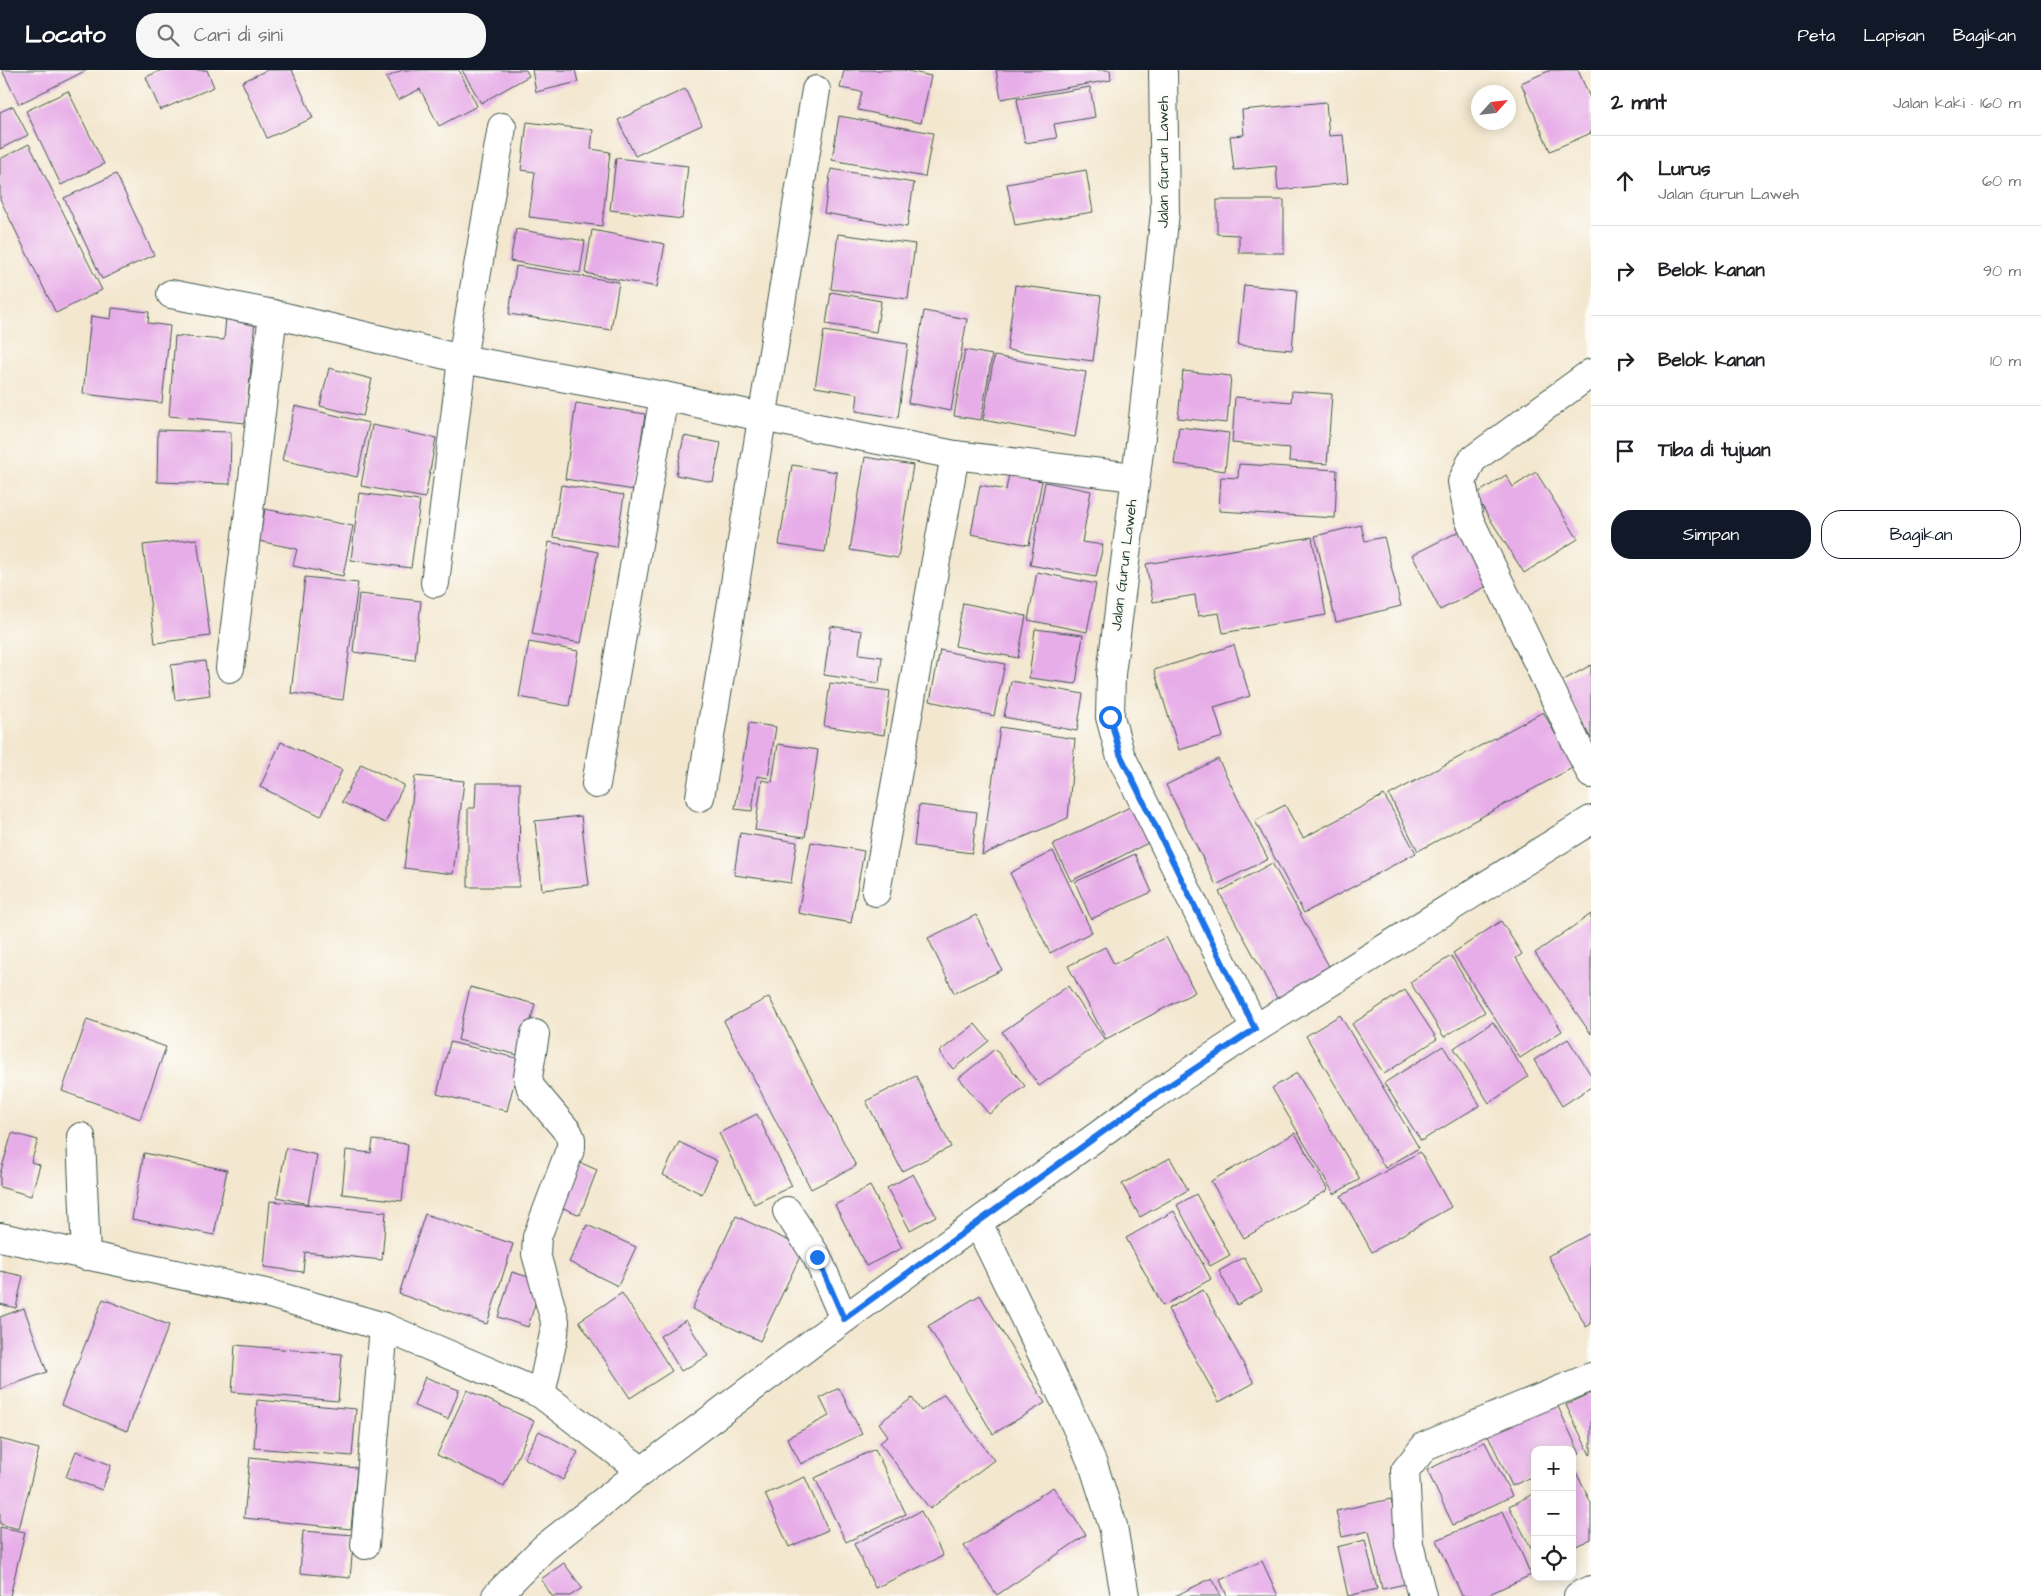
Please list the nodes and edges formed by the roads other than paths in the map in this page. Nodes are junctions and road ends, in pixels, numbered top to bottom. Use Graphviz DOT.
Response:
graph roads {
  1 [pos="1163,70"];
  2 [pos="816,90"];
  3 [pos="502,127"];
  4 [pos="170,294"];
  5 [pos="273,314"];
  6 [pos="462,359"];
  7 [pos="1591,373"];
  8 [pos="664,396"];
  9 [pos="762,417"];
  10 [pos="954,455"];
  11 [pos="1134,477"];
  12 [pos="435,583"];
  13 [pos="230,668"];
  14 [pos="1591,774"];
  15 [pos="596,784"];
  16 [pos="700,797"];
  17 [pos="1591,820"];
  18 [pos="876,892"];
  19 [pos="1255,1029"];
  20 [pos="536,1034"];
  21 [pos="81,1137"];
  22 [pos="787,1211"];
  23 [pos="978,1223"];
  24 [pos="0,1237"];
  25 [pos="86,1256"];
  26 [pos="844,1319"];
  27 [pos="384,1327"];
  28 [pos="1591,1377"];
  29 [pos="541,1394"];
  30 [pos="642,1471"];
  31 [pos="365,1545"];
  32 [pos="496,1596"];
  33 [pos="1126,1596"];
  34 [pos="1422,1596"];
  1 -- 11 [label="street, Jalan Gurun Laweh"];
  2 -- 9 [label="street"];
  3 -- 6 [label="street"];
  4 -- 5 [label="street"];
  5 -- 6 [label="street"];
  5 -- 13 [label="street"];
  6 -- 8 [label="street"];
  6 -- 12 [label="street"];
  7 -- 14 [label="street"];
  8 -- 9 [label="street"];
  8 -- 15 [label="street"];
  9 -- 10 [label="street"];
  9 -- 16 [label="street"];
  10 -- 11 [label="street"];
  10 -- 18 [label="street"];
  11 -- 19 [label="street, Jalan Gurun Laweh"];
  17 -- 19 [label="street"];
  19 -- 23 [label="street"];
  20 -- 29 [label="street"];
  21 -- 25 [label="street"];
  22 -- 26 [label="street"];
  23 -- 26 [label="street"];
  23 -- 33 [label="street"];
  24 -- 25 [label="street"];
  25 -- 27 [label="street"];
  26 -- 30 [label="street"];
  27 -- 29 [label="street"];
  27 -- 31 [label="street"];
  28 -- 34 [label="street"];
  29 -- 30 [label="street"];
  30 -- 32 [label="street"];
}
